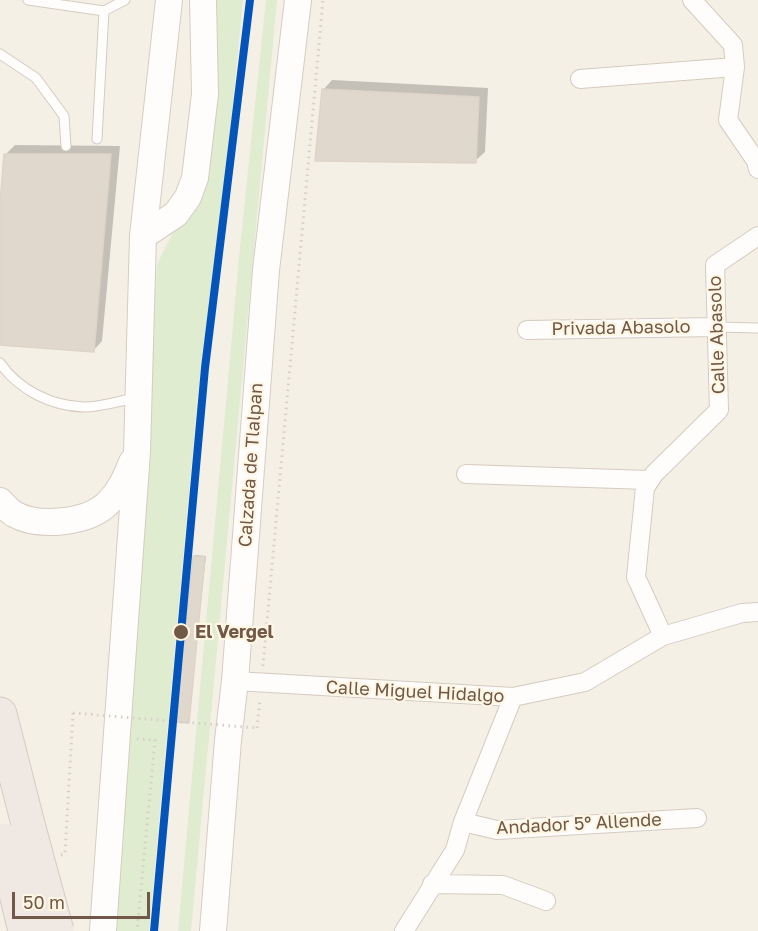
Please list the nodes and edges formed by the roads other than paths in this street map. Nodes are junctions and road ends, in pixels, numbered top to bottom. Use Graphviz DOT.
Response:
graph roads {
  1 [pos="28,0"];
  2 [pos="125,0"];
  3 [pos="169,0"];
  4 [pos="203,0"];
  5 [pos="298,0"];
  6 [pos="692,0"];
  7 [pos="104,11"];
  8 [pos="0,54"];
  9 [pos="735,66"];
  10 [pos="580,79"];
  11 [pos="97,139"];
  12 [pos="66,146"];
  13 [pos="758,169"];
  14 [pos="143,236"];
  15 [pos="758,236"];
  16 [pos="716,327"];
  17 [pos="758,328"];
  18 [pos="527,330"];
  19 [pos="0,363"];
  20 [pos="138,398"];
  21 [pos="137,451"];
  22 [pos="466,474"];
  23 [pos="648,480"];
  24 [pos="0,501"];
  25 [pos="758,612"];
  26 [pos="663,636"];
  27 [pos="236,681"];
  28 [pos="513,697"];
  29 [pos="0,714"];
  30 [pos="697,818"];
  31 [pos="463,822"];
  32 [pos="11,832"];
  33 [pos="432,884"];
  34 [pos="546,901"];
  35 [pos="25,931"];
  36 [pos="57,931"];
  37 [pos="103,931"];
  38 [pos="213,931"];
  39 [pos="404,931"];
  1 -- 7 [label="lane"];
  2 -- 7 [label="lane"];
  3 -- 14 [label="main road"];
  4 -- 14 [label="main road"];
  5 -- 27 [label="main road, Calzada de Tlalpan"];
  6 -- 9 [label="street"];
  7 -- 11 [label="lane"];
  8 -- 12 [label="lane"];
  9 -- 10 [label="street"];
  9 -- 13 [label="street"];
  14 -- 20 [label="main road"];
  15 -- 16 [label="street, Calle Abasolo"];
  16 -- 17 [label="lane"];
  16 -- 18 [label="street, Privada Abasolo"];
  16 -- 23 [label="street, Calle Abasolo"];
  19 -- 20 [label="lane"];
  20 -- 21 [label="main road"];
  21 -- 24 [label="main road"];
  21 -- 37 [label="main road"];
  22 -- 23 [label="street"];
  23 -- 26 [label="street"];
  25 -- 26 [label="street, Calle Miguel Hidalgo"];
  26 -- 28 [label="street, Calle Miguel Hidalgo"];
  27 -- 28 [label="street, Calle Miguel Hidalgo"];
  27 -- 38 [label="main road, Calzada de Tlalpan"];
  28 -- 31 [label="street"];
  29 -- 32 [label="highway"];
  30 -- 31 [label="street, Andador 5º Allende"];
  31 -- 33 [label="street"];
  32 -- 35 [label="highway, bridge"];
  32 -- 36 [label="highway, bridge"];
  33 -- 34 [label="street"];
  33 -- 39 [label="street"];
}
